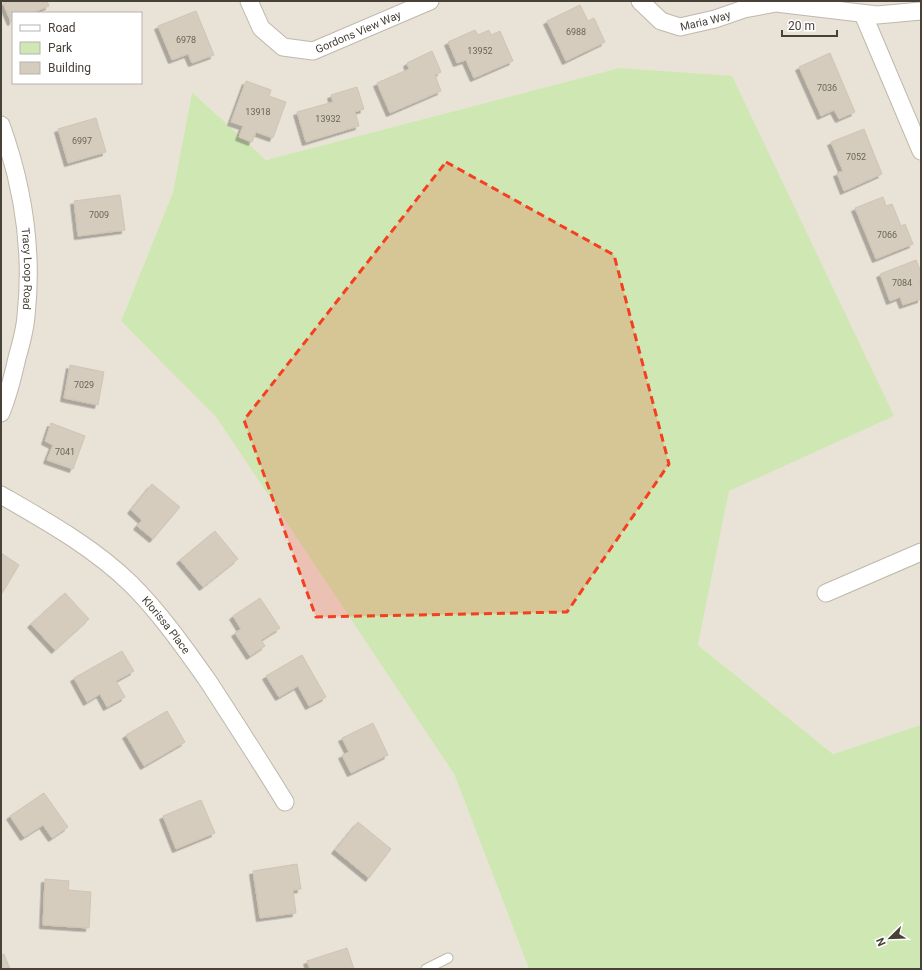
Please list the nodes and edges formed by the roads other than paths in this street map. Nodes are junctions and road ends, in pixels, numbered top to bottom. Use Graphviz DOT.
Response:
graph roads {
  1 [pos="250,1"];
  2 [pos="430,1"];
  3 [pos="640,1"];
  4 [pos="921,11"];
  5 [pos="863,14"];
  6 [pos="1,125"];
  7 [pos="921,151"];
  8 [pos="1,413"];
  9 [pos="1,495"];
  10 [pos="921,552"];
  11 [pos="826,593"];
  12 [pos="284,802"];
  13 [pos="448,958"];
  14 [pos="426,969"];
  1 -- 2 [label="street, Gordons View Way"];
  3 -- 5 [label="street, Maria Way"];
  4 -- 5 [label="street, Maria Way"];
  5 -- 7 [label="street"];
  6 -- 8 [label="street, Tracy Loop Road"];
  9 -- 12 [label="street, Klorissa Place"];
  10 -- 11 [label="street"];
  13 -- 14 [label="lane"];
}
